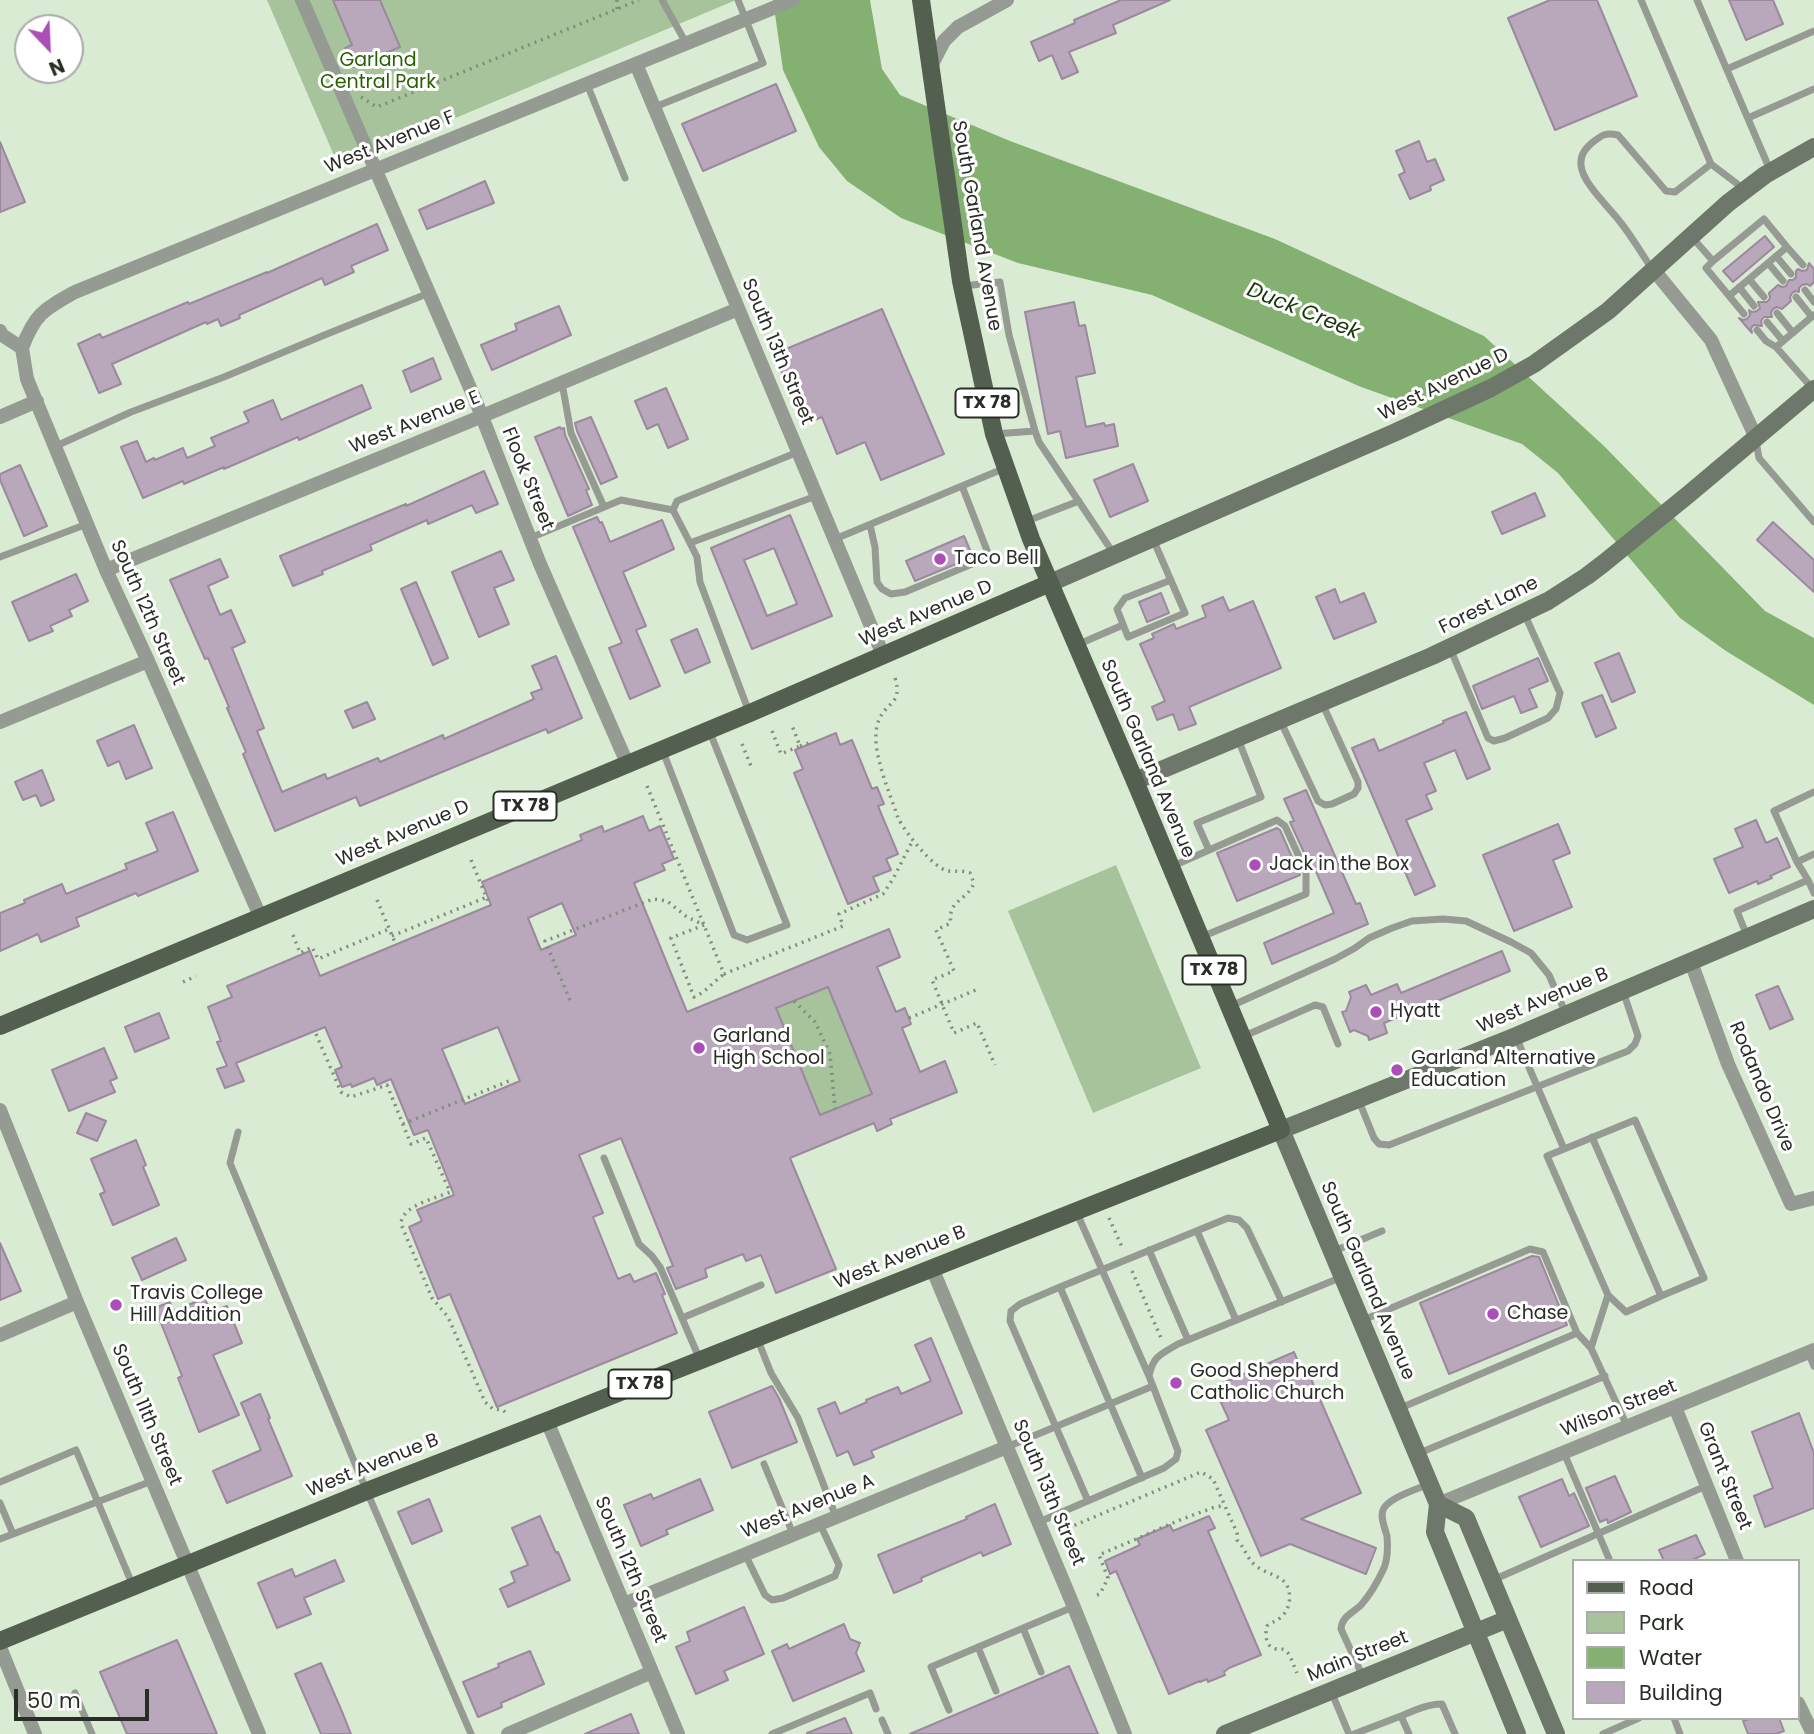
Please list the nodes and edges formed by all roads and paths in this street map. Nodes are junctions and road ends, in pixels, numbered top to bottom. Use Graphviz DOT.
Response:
graph roads {
  1 [pos="302,0"];
  2 [pos="617,0"];
  3 [pos="639,0"];
  4 [pos="662,0"];
  5 [pos="738,0"];
  6 [pos="793,0"];
  7 [pos="921,0"];
  8 [pos="1007,0"];
  9 [pos="1642,0"];
  10 [pos="1697,0"];
  11 [pos="617,9"];
  12 [pos="745,20"];
  13 [pos="1814,31"];
  14 [pos="686,44"];
  15 [pos="636,64"];
  16 [pos="930,68"];
  17 [pos="1727,69"];
  18 [pos="587,84"];
  19 [pos="1814,89"];
  20 [pos="359,96"];
  21 [pos="653,108"];
  22 [pos="1748,118"];
  23 [pos="1814,147"];
  24 [pos="1711,164"];
  25 [pos="374,170"];
  26 [pos="1771,171"];
  27 [pos="625,177"];
  28 [pos="1745,190"];
  29 [pos="1690,236"];
  30 [pos="1787,247"];
  31 [pos="1776,256"];
  32 [pos="1713,261"];
  33 [pos="1768,263"];
  34 [pos="1803,265"];
  35 [pos="1653,269"];
  36 [pos="1791,274"];
  37 [pos="1749,279"];
  38 [pos="1783,281"];
  39 [pos="961,283"];
  40 [pos="1739,288"];
  41 [pos="1805,290"];
  42 [pos="429,293"];
  43 [pos="1729,296"];
  44 [pos="1764,297"];
  45 [pos="1796,297"];
  46 [pos="1814,302"];
  47 [pos="1754,306"];
  48 [pos="738,309"];
  49 [pos="1777,313"];
  50 [pos="1744,314"];
  51 [pos="1813,316"];
  52 [pos="1767,322"];
  53 [pos="1757,330"];
  54 [pos="0,331"];
  55 [pos="1793,333"];
  56 [pos="1783,341"];
  57 [pos="1776,347"];
  58 [pos="22,348"];
  59 [pos="562,383"];
  60 [pos="1814,389"];
  61 [pos="37,401"];
  62 [pos="482,416"];
  63 [pos="0,417"];
  64 [pos="1035,431"];
  65 [pos="994,434"];
  66 [pos="1756,438"];
  67 [pos="56,446"];
  68 [pos="798,452"];
  69 [pos="1006,468"];
  70 [pos="962,486"];
  71 [pos="817,496"];
  72 [pos="1079,502"];
  73 [pos="604,507"];
  74 [pos="673,510"];
  75 [pos="1024,522"];
  76 [pos="1814,522"];
  77 [pos="87,524"];
  78 [pos="870,525"];
  79 [pos="530,538"];
  80 [pos="835,539"];
  81 [pos="1153,539"];
  82 [pos="690,543"];
  83 [pos="1115,555"];
  84 [pos="0,557"];
  85 [pos="106,570"];
  86 [pos="1171,580"];
  87 [pos="1050,583"];
  88 [pos="1524,613"];
  89 [pos="1123,625"];
  90 [pos="1076,645"];
  91 [pos="1450,648"];
  92 [pos="883,656"];
  93 [pos="148,661"];
  94 [pos="895,677"];
  95 [pos="1322,702"];
  96 [pos="750,713"];
  97 [pos="1280,720"];
  98 [pos="0,722"];
  99 [pos="791,723"];
  100 [pos="709,729"];
  101 [pos="772,731"];
  102 [pos="1237,738"];
  103 [pos="812,743"];
  104 [pos="743,744"];
  105 [pos="800,746"];
  106 [pos="662,749"];
  107 [pos="627,763"];
  108 [pos="751,766"];
  109 [pos="1135,782"];
  110 [pos="1814,792"];
  111 [pos="1209,850"];
  112 [pos="1814,854"];
  113 [pos="471,860"];
  114 [pos="1797,862"];
  115 [pos="1170,867"];
  116 [pos="1808,880"];
  117 [pos="1814,892"];
  118 [pos="486,897"];
  119 [pos="377,900"];
  120 [pos="490,906"];
  121 [pos="1814,909"];
  122 [pos="260,916"];
  123 [pos="389,929"];
  124 [pos="293,935"];
  125 [pos="392,936"];
  126 [pos="1748,937"];
  127 [pos="1200,938"];
  128 [pos="396,945"];
  129 [pos="1691,962"];
  130 [pos="724,974"];
  131 [pos="196,976"];
  132 [pos="183,982"];
  133 [pos="976,990"];
  134 [pos="1623,990"];
  135 [pos="570,1000"];
  136 [pos="794,1001"];
  137 [pos="942,1004"];
  138 [pos="1229,1007"];
  139 [pos="1567,1014"];
  140 [pos="909,1018"];
  141 [pos="0,1026"];
  142 [pos="316,1034"];
  143 [pos="1516,1036"];
  144 [pos="1242,1037"];
  145 [pos="1338,1044"];
  146 [pos="995,1065"];
  147 [pos="509,1081"];
  148 [pos="1536,1086"];
  149 [pos="1359,1100"];
  150 [pos="835,1109"];
  151 [pos="0,1110"];
  152 [pos="403,1124"];
  153 [pos="1281,1130"];
  154 [pos="238,1132"];
  155 [pos="1592,1137"];
  156 [pos="1564,1149"];
  157 [pos="604,1158"];
  158 [pos="1814,1198"];
  159 [pos="1076,1211"];
  160 [pos="1109,1218"];
  161 [pos="1197,1231"];
  162 [pos="1382,1231"];
  163 [pos="1122,1247"];
  164 [pos="1149,1250"];
  165 [pos="1332,1252"];
  166 [pos="932,1268"];
  167 [pos="1102,1269"];
  168 [pos="1132,1271"];
  169 [pos="1342,1277"];
  170 [pos="761,1285"];
  171 [pos="1060,1286"];
  172 [pos="1608,1295"];
  173 [pos="1661,1296"];
  174 [pos="77,1302"];
  175 [pos="1282,1302"];
  176 [pos="682,1318"];
  177 [pos="1236,1320"];
  178 [pos="1361,1321"];
  179 [pos="1577,1333"];
  180 [pos="0,1335"];
  181 [pos="757,1338"];
  182 [pos="1161,1338"];
  183 [pos="1188,1339"];
  184 [pos="1591,1348"];
  185 [pos="1812,1356"];
  186 [pos="700,1360"];
  187 [pos="1149,1376"];
  188 [pos="1605,1376"];
  189 [pos="1153,1387"];
  190 [pos="1110,1404"];
  191 [pos="1675,1406"];
  192 [pos="1398,1409"];
  193 [pos="506,1413"];
  194 [pos="547,1421"];
  195 [pos="1057,1426"];
  196 [pos="1627,1426"];
  197 [pos="1007,1447"];
  198 [pos="1564,1452"];
  199 [pos="1417,1454"];
  200 [pos="764,1464"];
  201 [pos="1142,1478"];
  202 [pos="152,1480"];
  203 [pos="0,1482"];
  204 [pos="1429,1484"];
  205 [pos="1707,1485"];
  206 [pos="367,1491"];
  207 [pos="97,1500"];
  208 [pos="1088,1501"];
  209 [pos="0,1503"];
  210 [pos="1438,1504"];
  211 [pos="1225,1505"];
  212 [pos="836,1517"];
  213 [pos="1039,1522"];
  214 [pos="820,1523"];
  215 [pos="1068,1528"];
  216 [pos="1597,1533"];
  217 [pos="13,1534"];
  218 [pos="793,1534"];
  219 [pos="0,1539"];
  220 [pos="745,1554"];
  221 [pos="1609,1559"];
  222 [pos="1736,1559"];
  223 [pos="187,1563"];
  224 [pos="1492,1581"];
  225 [pos="133,1586"];
  226 [pos="1097,1595"];
  227 [pos="624,1604"];
  228 [pos="1074,1606"];
  229 [pos="1508,1619"];
  230 [pos="1023,1628"];
  231 [pos="1475,1632"];
  232 [pos="0,1641"];
  233 [pos="0,1647"];
  234 [pos="978,1647"];
  235 [pos="652,1672"];
  236 [pos="1041,1672"];
  237 [pos="1297,1673"];
  238 [pos="1363,1677"];
  239 [pos="996,1691"];
  240 [pos="1331,1691"];
  241 [pos="75,1693"];
  242 [pos="1800,1707"];
  243 [pos="876,1709"];
  244 [pos="949,1710"];
  245 [pos="1401,1716"];
  246 [pos="882,1720"];
  247 [pos="1634,1720"];
  248 [pos="1516,1729"];
  249 [pos="35,1734"];
  250 [pos="92,1734"];
  251 [pos="259,1734"];
  252 [pos="471,1734"];
  253 [pos="508,1734"];
  254 [pos="678,1734"];
  255 [pos="772,1734"];
  256 [pos="888,1734"];
  257 [pos="1125,1734"];
  258 [pos="1225,1734"];
  259 [pos="1349,1734"];
  260 [pos="1354,1734"];
  261 [pos="1409,1734"];
  262 [pos="1455,1734"];
  263 [pos="1556,1734"];
  264 [pos="1603,1734"];
  265 [pos="1813,1734"];
  1 -- 25 [label="street, Flook Street"];
  2 -- 11 [label="path"];
  3 -- 11 [label="path"];
  4 -- 14 [label="lane"];
  5 -- 12 [label="lane"];
  6 -- 12 [label="street, West Avenue F"];
  7 -- 16 [label="main road, South Garland Avenue / TX 78"];
  8 -- 16 [label="street"];
  9 -- 24 [label="lane"];
  10 -- 17 [label="lane"];
  11 -- 20 [label="path"];
  12 -- 14 [label="street, West Avenue F"];
  12 -- 21 [label="lane"];
  13 -- 17 [label="lane"];
  14 -- 15 [label="street, West Avenue F"];
  15 -- 18 [label="street, West Avenue F"];
  15 -- 21 [label="street, South 13th Street"];
  16 -- 39 [label="main road, South Garland Avenue / TX 78"];
  17 -- 22 [label="lane"];
  18 -- 25 [label="street, West Avenue F"];
  18 -- 27 [label="lane"];
  19 -- 22 [label="lane"];
  21 -- 48 [label="street, South 13th Street"];
  22 -- 26 [label="lane"];
  23 -- 26 [label="main road, West Avenue D"];
  24 -- 28 [label="lane"];
  24 -- 35 [label="lane"];
  25 -- 42 [label="street, Flook Street"];
  25 -- 58 [label="street, West Avenue F"];
  26 -- 28 [label="main road, West Avenue D"];
  28 -- 29 [label="main road, West Avenue D"];
  29 -- 32 [label="lane"];
  29 -- 35 [label="main road, West Avenue D"];
  30 -- 31 [label="lane"];
  30 -- 32 [label="lane"];
  30 -- 34 [label="lane"];
  31 -- 33 [label="lane"];
  31 -- 36 [label="lane"];
  32 -- 43 [label="lane"];
  33 -- 37 [label="lane"];
  33 -- 38 [label="lane"];
  35 -- 66 [label="street"];
  35 -- 81 [label="main road, West Avenue D"];
  37 -- 40 [label="lane"];
  37 -- 44 [label="lane"];
  39 -- 64 [label="lane"];
  39 -- 65 [label="main road, South Garland Avenue / TX 78"];
  40 -- 43 [label="lane"];
  40 -- 47 [label="lane"];
  41 -- 46 [label="lane"];
  42 -- 62 [label="street, Flook Street"];
  42 -- 67 [label="lane"];
  43 -- 50 [label="lane"];
  45 -- 51 [label="lane"];
  48 -- 59 [label="street, West Avenue E"];
  48 -- 68 [label="street, South 13th Street"];
  49 -- 55 [label="lane"];
  51 -- 55 [label="lane"];
  52 -- 56 [label="lane"];
  53 -- 57 [label="lane"];
  54 -- 58 [label="street"];
  55 -- 56 [label="lane"];
  56 -- 57 [label="lane"];
  57 -- 60 [label="lane"];
  58 -- 61 [label="street, South 12th Street"];
  59 -- 62 [label="street, West Avenue E"];
  59 -- 73 [label="lane"];
  60 -- 66 [label="main road, Forest Lane"];
  61 -- 63 [label="street"];
  61 -- 67 [label="street, South 12th Street"];
  62 -- 79 [label="street, Flook Street"];
  62 -- 85 [label="street, West Avenue E"];
  64 -- 65 [label="lane"];
  64 -- 72 [label="lane"];
  65 -- 69 [label="main road, South Garland Avenue / TX 78"];
  66 -- 76 [label="lane"];
  66 -- 88 [label="main road, Forest Lane"];
  67 -- 77 [label="street, South 12th Street"];
  68 -- 71 [label="street, South 13th Street"];
  68 -- 74 [label="lane"];
  69 -- 70 [label="lane"];
  69 -- 75 [label="main road, South Garland Avenue / TX 78"];
  70 -- 78 [label="lane"];
  70 -- 78 [label="lane"];
  71 -- 80 [label="street, South 13th Street"];
  71 -- 82 [label="lane"];
  72 -- 75 [label="lane"];
  72 -- 83 [label="lane"];
  73 -- 74 [label="lane"];
  73 -- 79 [label="lane"];
  74 -- 82 [label="lane"];
  75 -- 87 [label="main road, South Garland Avenue / TX 78"];
  77 -- 84 [label="lane"];
  77 -- 85 [label="street, South 12th Street"];
  78 -- 80 [label="lane"];
  79 -- 107 [label="street, Flook Street"];
  80 -- 92 [label="street, South 13th Street"];
  81 -- 83 [label="main road, West Avenue D"];
  81 -- 86 [label="lane"];
  82 -- 96 [label="lane"];
  83 -- 87 [label="main road, West Avenue D"];
  85 -- 93 [label="street, South 12th Street"];
  86 -- 89 [label="lane"];
  86 -- 89 [label="lane"];
  87 -- 90 [label="main road, South Garland Avenue / TX 78"];
  87 -- 92 [label="main road, West Avenue D / TX 78"];
  88 -- 91 [label="main road, Forest Lane"];
  88 -- 91 [label="lane"];
  89 -- 90 [label="lane"];
  90 -- 109 [label="main road, South Garland Avenue / TX 78"];
  91 -- 95 [label="main road, Forest Lane"];
  92 -- 96 [label="main road, West Avenue D / TX 78"];
  93 -- 98 [label="street"];
  93 -- 122 [label="street, South 12th Street"];
  94 -- 137 [label="path"];
  95 -- 97 [label="main road, Forest Lane"];
  95 -- 97 [label="lane"];
  96 -- 100 [label="main road, West Avenue D / TX 78"];
  97 -- 102 [label="main road, Forest Lane"];
  99 -- 105 [label="path"];
  100 -- 106 [label="main road, West Avenue D / TX 78"];
  100 -- 106 [label="lane"];
  101 -- 105 [label="path"];
  102 -- 109 [label="main road, Forest Lane"];
  102 -- 111 [label="lane"];
  103 -- 105 [label="path"];
  104 -- 108 [label="path"];
  106 -- 107 [label="main road, West Avenue D / TX 78"];
  107 -- 122 [label="main road, West Avenue D / TX 78"];
  109 -- 115 [label="main road, South Garland Avenue / TX 78"];
  110 -- 114 [label="lane"];
  111 -- 115 [label="lane"];
  111 -- 127 [label="lane"];
  112 -- 114 [label="lane"];
  113 -- 118 [label="path"];
  114 -- 116 [label="lane"];
  115 -- 127 [label="main road, South Garland Avenue / TX 78"];
  116 -- 117 [label="lane"];
  116 -- 126 [label="lane"];
  118 -- 120 [label="path"];
  118 -- 125 [label="path"];
  119 -- 123 [label="path"];
  121 -- 126 [label="main road, West Avenue B / TX 78"];
  122 -- 141 [label="main road, West Avenue D / TX 78"];
  123 -- 124 [label="path"];
  123 -- 125 [label="path"];
  125 -- 128 [label="path"];
  126 -- 129 [label="main road, West Avenue B / TX 78"];
  127 -- 138 [label="main road, South Garland Avenue / TX 78"];
  129 -- 134 [label="main road, West Avenue B / TX 78"];
  129 -- 158 [label="street, Rodando Drive"];
  130 -- 135 [label="path"];
  131 -- 132 [label="path"];
  133 -- 137 [label="path"];
  134 -- 139 [label="main road, West Avenue B / TX 78"];
  134 -- 148 [label="lane"];
  136 -- 150 [label="path"];
  137 -- 140 [label="path"];
  137 -- 146 [label="path"];
  138 -- 139 [label="lane"];
  138 -- 144 [label="main road, South Garland Avenue / TX 78"];
  139 -- 143 [label="main road, West Avenue B / TX 78"];
  142 -- 152 [label="path"];
  143 -- 148 [label="lane"];
  143 -- 149 [label="main road, West Avenue B / TX 78"];
  144 -- 145 [label="lane"];
  144 -- 153 [label="main road, South Garland Avenue / TX 78"];
  147 -- 152 [label="path"];
  148 -- 149 [label="lane"];
  148 -- 156 [label="lane"];
  149 -- 153 [label="main road, West Avenue B / TX 78"];
  151 -- 174 [label="street, South 11th Street"];
  152 -- 193 [label="path"];
  153 -- 159 [label="main road, West Avenue B / TX 78"];
  153 -- 165 [label="main road, South Garland Avenue / TX 78"];
  154 -- 206 [label="lane"];
  155 -- 156 [label="lane"];
  155 -- 173 [label="lane"];
  155 -- 173 [label="lane"];
  156 -- 172 [label="lane"];
  157 -- 176 [label="lane"];
  159 -- 166 [label="main road, West Avenue B / TX 78"];
  159 -- 167 [label="lane"];
  160 -- 163 [label="path"];
  161 -- 164 [label="lane"];
  161 -- 175 [label="lane"];
  161 -- 177 [label="lane"];
  162 -- 165 [label="lane"];
  164 -- 167 [label="lane"];
  164 -- 183 [label="lane"];
  165 -- 169 [label="main road, South Garland Avenue / TX 78"];
  166 -- 181 [label="main road, West Avenue B / TX 78"];
  166 -- 197 [label="street, South 13th Street"];
  167 -- 171 [label="lane"];
  167 -- 187 [label="lane"];
  168 -- 182 [label="path"];
  169 -- 175 [label="lane"];
  169 -- 178 [label="main road, South Garland Avenue / TX 78"];
  170 -- 176 [label="lane"];
  171 -- 190 [label="lane"];
  171 -- 195 [label="lane"];
  172 -- 173 [label="lane"];
  172 -- 184 [label="lane"];
  174 -- 180 [label="street"];
  174 -- 202 [label="street, South 11th Street"];
  175 -- 177 [label="lane"];
  176 -- 186 [label="lane"];
  177 -- 183 [label="lane"];
  178 -- 179 [label="lane"];
  178 -- 192 [label="main road, South Garland Avenue / TX 78"];
  179 -- 184 [label="lane"];
  179 -- 192 [label="lane"];
  181 -- 186 [label="main road, West Avenue B / TX 78"];
  181 -- 212 [label="lane"];
  183 -- 187 [label="lane"];
  184 -- 188 [label="lane"];
  185 -- 191 [label="street, Wilson Street"];
  186 -- 194 [label="main road, West Avenue B / TX 78"];
  187 -- 189 [label="lane"];
  188 -- 196 [label="lane"];
  188 -- 199 [label="lane"];
  189 -- 190 [label="lane"];
  189 -- 201 [label="lane"];
  190 -- 195 [label="lane"];
  190 -- 201 [label="lane"];
  191 -- 196 [label="street, Wilson Street"];
  191 -- 205 [label="street, Grant Street"];
  192 -- 199 [label="main road, South Garland Avenue / TX 78"];
  194 -- 206 [label="main road, West Avenue B / TX 78"];
  194 -- 227 [label="street, South 12th Street"];
  195 -- 197 [label="lane"];
  195 -- 208 [label="lane"];
  196 -- 198 [label="street, Wilson Street"];
  197 -- 212 [label="street, West Avenue A"];
  197 -- 213 [label="street, South 13th Street"];
  198 -- 210 [label="street, Wilson Street"];
  198 -- 216 [label="lane"];
  199 -- 204 [label="main road, South Garland Avenue / TX 78"];
  200 -- 218 [label="lane"];
  201 -- 208 [label="lane"];
  202 -- 207 [label="lane"];
  202 -- 223 [label="street, South 11th Street"];
  203 -- 207 [label="lane"];
  204 -- 210 [label="main road, South Garland Avenue / TX 78"];
  204 -- 238 [label="lane"];
  205 -- 216 [label="lane"];
  205 -- 222 [label="street, Grant Street"];
  206 -- 223 [label="main road, West Avenue B / TX 78"];
  206 -- 252 [label="lane"];
  207 -- 217 [label="lane"];
  207 -- 225 [label="lane"];
  208 -- 213 [label="lane"];
  209 -- 217 [label="lane"];
  210 -- 224 [label="main road"];
  210 -- 231 [label="main road, South Garland Avenue / TX 78"];
  211 -- 215 [label="path"];
  211 -- 226 [label="path"];
  211 -- 237 [label="path"];
  212 -- 214 [label="street, West Avenue A"];
  213 -- 228 [label="street, South 13th Street"];
  214 -- 218 [label="street, West Avenue A"];
  214 -- 220 [label="lane"];
  216 -- 221 [label="lane"];
  216 -- 224 [label="lane"];
  217 -- 219 [label="lane"];
  218 -- 220 [label="street, West Avenue A"];
  220 -- 227 [label="street, West Avenue A"];
  223 -- 225 [label="main road, West Avenue B / TX 78"];
  223 -- 251 [label="street, South 11th Street"];
  224 -- 229 [label="main road"];
  225 -- 232 [label="main road, West Avenue B / TX 78"];
  227 -- 235 [label="street, South 12th Street"];
  228 -- 230 [label="lane"];
  228 -- 257 [label="street, South 13th Street"];
  229 -- 231 [label="main road, Main Street"];
  229 -- 263 [label="main road"];
  230 -- 234 [label="lane"];
  230 -- 236 [label="lane"];
  231 -- 238 [label="main road, Main Street"];
  231 -- 248 [label="main road, South Garland Avenue"];
  233 -- 249 [label="street"];
  234 -- 239 [label="lane"];
  234 -- 244 [label="lane"];
  235 -- 253 [label="street"];
  235 -- 254 [label="street, South 12th Street"];
  238 -- 240 [label="main road, Main Street"];
  240 -- 258 [label="main road, Main Street"];
  240 -- 259 [label="lane"];
  241 -- 250 [label="lane"];
  242 -- 265 [label="street"];
  243 -- 255 [label="lane"];
  245 -- 260 [label="lane"];
  245 -- 261 [label="lane"];
  245 -- 262 [label="lane"];
  246 -- 256 [label="lane"];
  247 -- 264 [label="lane"];
}
